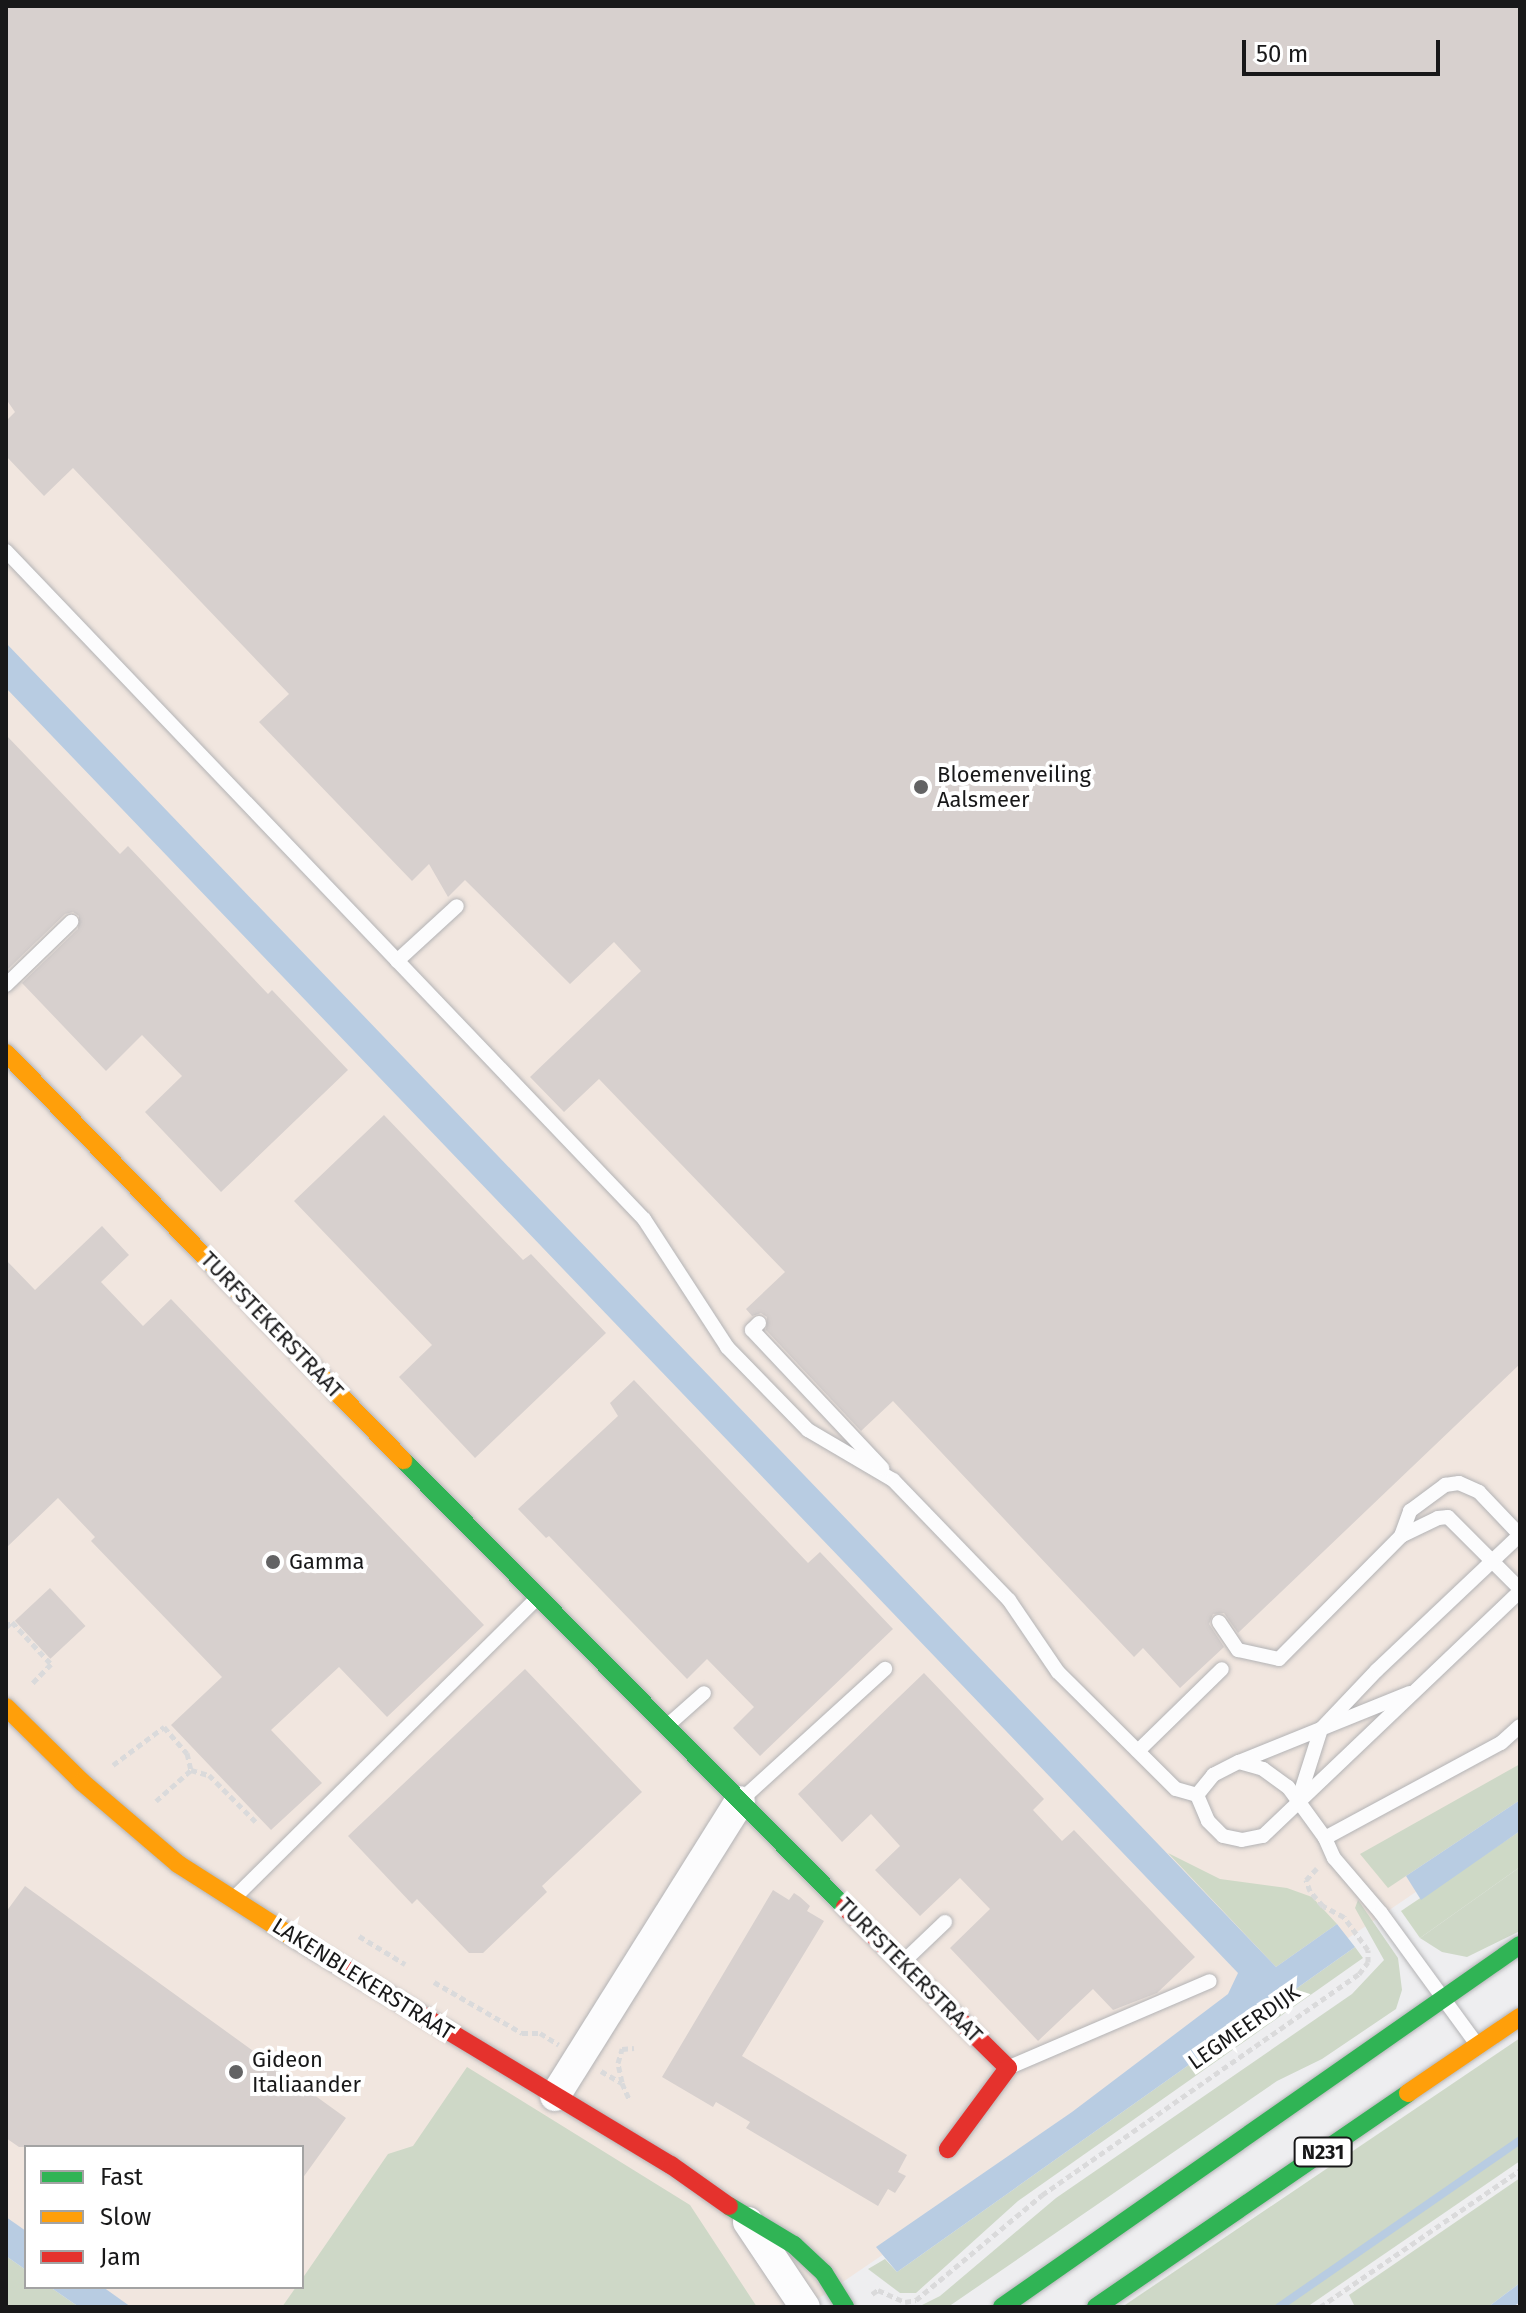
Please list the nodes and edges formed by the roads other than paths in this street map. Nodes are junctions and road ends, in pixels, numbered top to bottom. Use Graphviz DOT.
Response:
graph roads {
  1 [pos="6,551"];
  2 [pos="457,906"];
  3 [pos="71,922"];
  4 [pos="397,961"];
  5 [pos="6,985"];
  6 [pos="6,1053"];
  7 [pos="759,1323"];
  8 [pos="893,1480"];
  9 [pos="1520,1535"];
  10 [pos="1401,1536"];
  11 [pos="1492,1562"];
  12 [pos="1520,1590"];
  13 [pos="538,1596"];
  14 [pos="1219,1622"];
  15 [pos="885,1669"];
  16 [pos="1222,1669"];
  17 [pos="1421,1688"];
  18 [pos="704,1693"];
  19 [pos="6,1707"];
  20 [pos="1520,1726"];
  21 [pos="664,1728"];
  22 [pos="1321,1729"];
  23 [pos="1138,1751"];
  24 [pos="1239,1762"];
  25 [pos="1197,1795"];
  26 [pos="740,1801"];
  27 [pos="1298,1801"];
  28 [pos="1325,1838"];
  29 [pos="233,1899"];
  30 [pos="945,1922"];
  31 [pos="1520,1945"];
  32 [pos="903,1962"];
  33 [pos="1210,1981"];
  34 [pos="1441,1999"];
  35 [pos="1520,2017"];
  36 [pos="1477,2046"];
  37 [pos="1008,2068"];
  38 [pos="555,2096"];
  39 [pos="948,2149"];
  40 [pos="745,2217"];
  41 [pos="805,2307"];
  42 [pos="845,2307"];
  43 [pos="1002,2307"];
  44 [pos="1096,2307"];
  1 -- 4 [label="lane"];
  2 -- 4 [label="lane"];
  3 -- 5 [label="lane"];
  4 -- 8 [label="lane"];
  6 -- 13 [label="street, TURFSTEKERSTRAAT"];
  7 -- 8 [label="lane"];
  8 -- 23 [label="lane"];
  9 -- 10 [label="lane"];
  9 -- 11 [label="lane"];
  10 -- 11 [label="lane"];
  10 -- 14 [label="lane"];
  11 -- 12 [label="lane"];
  11 -- 22 [label="lane"];
  12 -- 17 [label="lane"];
  13 -- 21 [label="street, TURFSTEKERSTRAAT"];
  13 -- 29 [label="lane"];
  15 -- 26 [label="lane"];
  16 -- 23 [label="lane"];
  17 -- 22 [label="lane"];
  17 -- 27 [label="lane"];
  18 -- 21 [label="lane"];
  19 -- 29 [label="street, LAKENBLEKERSTRAAT"];
  20 -- 28 [label="lane"];
  21 -- 26 [label="street, TURFSTEKERSTRAAT"];
  22 -- 24 [label="lane"];
  22 -- 27 [label="lane"];
  23 -- 25 [label="lane"];
  24 -- 25 [label="lane"];
  24 -- 27 [label="lane"];
  25 -- 27 [label="lane"];
  26 -- 32 [label="street, TURFSTEKERSTRAAT"];
  26 -- 38 [label="street"];
  27 -- 28 [label="lane"];
  28 -- 34 [label="lane"];
  29 -- 38 [label="street, LAKENBLEKERSTRAAT"];
  30 -- 32 [label="lane"];
  31 -- 34 [label="street, N231"];
  32 -- 37 [label="street, TURFSTEKERSTRAAT"];
  33 -- 37 [label="lane"];
  34 -- 36 [label="lane"];
  34 -- 43 [label="street, N231"];
  35 -- 36 [label="street, N231"];
  36 -- 44 [label="street, N231"];
  37 -- 39 [label="street"];
  38 -- 40 [label="street, LAKENBLEKERSTRAAT"];
  40 -- 41 [label="street, LAKENBLEKERSTRAAT"];
  40 -- 42 [label="street, LAKENBLEKERSTRAAT"];
}
